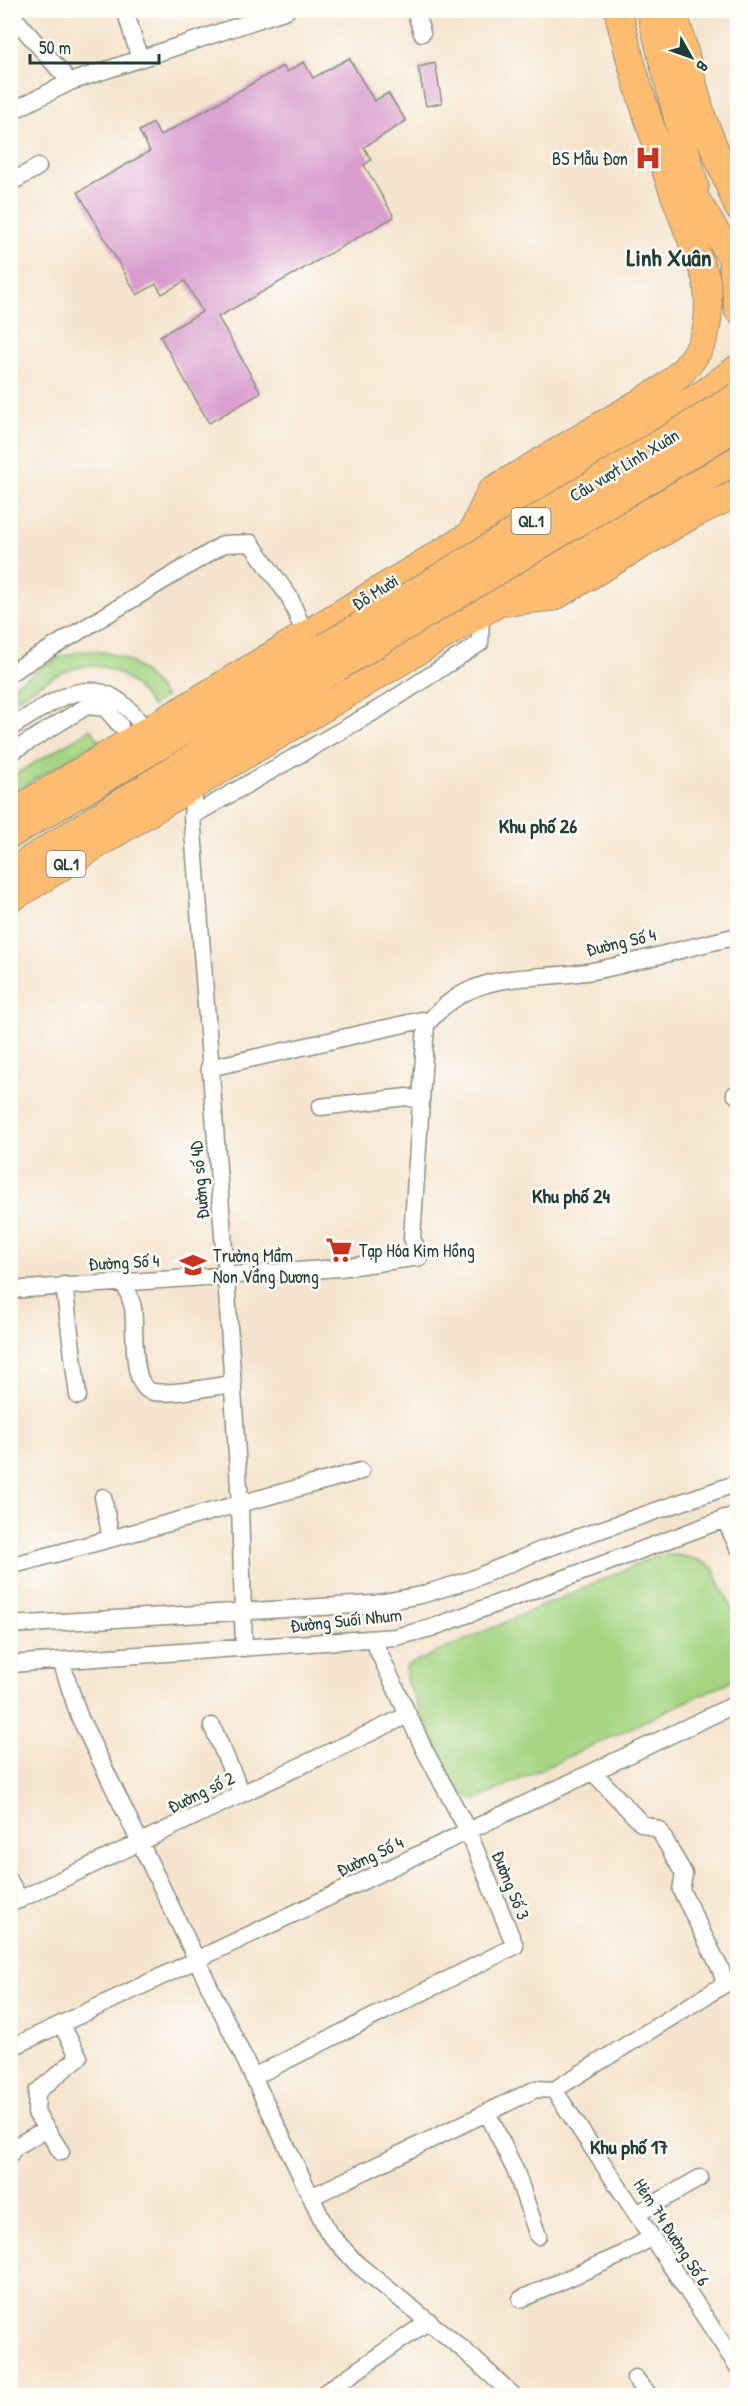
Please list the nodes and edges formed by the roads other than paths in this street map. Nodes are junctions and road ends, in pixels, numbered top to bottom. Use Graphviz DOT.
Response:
graph roads {
  1 [pos="125,10"];
  2 [pos="287,10"];
  3 [pos="415,10"];
  4 [pos="618,10"];
  5 [pos="631,10"];
  6 [pos="650,10"];
  7 [pos="673,10"];
  8 [pos="10,13"];
  9 [pos="422,33"];
  10 [pos="140,59"];
  11 [pos="70,82"];
  12 [pos="10,112"];
  13 [pos="38,166"];
  14 [pos="10,183"];
  15 [pos="698,203"];
  16 [pos="738,207"];
  17 [pos="736,263"];
  18 [pos="738,309"];
  19 [pos="738,368"];
  20 [pos="704,393"];
  21 [pos="738,396"];
  22 [pos="738,426"];
  23 [pos="738,450"];
  24 [pos="738,459"];
  25 [pos="738,493"];
  26 [pos="472,532"];
  27 [pos="490,608"];
  28 [pos="323,649"];
  29 [pos="389,668"];
  30 [pos="10,673"];
  31 [pos="138,720"];
  32 [pos="120,725"];
  33 [pos="10,728"];
  34 [pos="225,737"];
  35 [pos="10,753"];
  36 [pos="194,799"];
  37 [pos="10,814"];
  38 [pos="185,814"];
  39 [pos="10,835"];
  40 [pos="10,872"];
  41 [pos="10,898"];
  42 [pos="738,936"];
  43 [pos="426,1026"];
  44 [pos="209,1068"];
  45 [pos="421,1101"];
  46 [pos="320,1107"];
  47 [pos="226,1276"];
  48 [pos="124,1282"];
  49 [pos="64,1285"];
  50 [pos="10,1290"];
  51 [pos="232,1384"];
  52 [pos="78,1396"];
  53 [pos="361,1471"];
  54 [pos="738,1483"];
  55 [pos="103,1497"];
  56 [pos="240,1504"];
  57 [pos="731,1516"];
  58 [pos="111,1539"];
  59 [pos="738,1547"];
  60 [pos="10,1566"];
  61 [pos="241,1612"];
  62 [pos="10,1626"];
  63 [pos="372,1640"];
  64 [pos="244,1648"];
  65 [pos="61,1661"];
  66 [pos="10,1664"];
  67 [pos="738,1702"];
  68 [pos="408,1715"];
  69 [pos="212,1726"];
  70 [pos="593,1772"];
  71 [pos="242,1794"];
  72 [pos="468,1831"];
  73 [pos="140,1843"];
  74 [pos="10,1882"];
  75 [pos="15,1902"];
  76 [pos="197,1960"];
  77 [pos="61,2024"];
  78 [pos="19,2043"];
  79 [pos="253,2078"];
  80 [pos="554,2090"];
  81 [pos="487,2112"];
  82 [pos="46,2129"];
  83 [pos="61,2152"];
  84 [pos="10,2154"];
  85 [pos="10,2161"];
  86 [pos="10,2168"];
  87 [pos="700,2178"];
  88 [pos="311,2197"];
  89 [pos="637,2214"];
  90 [pos="538,2236"];
  91 [pos="652,2237"];
  92 [pos="521,2299"];
  93 [pos="429,2321"];
  94 [pos="738,2367"];
  95 [pos="635,2378"];
  96 [pos="320,2396"];
  97 [pos="514,2396"];
  98 [pos="651,2396"];
  1 -- 10 [label="street"];
  2 -- 10 [label="street"];
  3 -- 9 [label="street"];
  4 -- 26 [label="highway"];
  5 -- 15 [label="highway"];
  6 -- 15 [label="highway"];
  7 -- 16 [label="highway"];
  8 -- 11 [label="street"];
  10 -- 11 [label="street"];
  11 -- 12 [label="street"];
  13 -- 14 [label="street"];
  15 -- 17 [label="highway"];
  17 -- 18 [label="highway"];
  17 -- 20 [label="highway"];
  19 -- 20 [label="highway, Đỗ Mười / QL.1"];
  20 -- 23 [label="highway"];
  20 -- 26 [label="highway, Đỗ Mười / QL.1"];
  21 -- 28 [label="highway, Cầu vượt Linh Xuân / QL.1, bridge"];
  22 -- 28 [label="highway, Cầu vượt Linh Xuân / QL.1, bridge"];
  24 -- 27 [label="highway, QL.1"];
  25 -- 27 [label="highway"];
  26 -- 28 [label="highway, Đỗ Mười / QL.1"];
  27 -- 29 [label="highway, QL.1"];
  27 -- 38 [label="street"];
  28 -- 30 [label="street"];
  28 -- 34 [label="highway, Đỗ Mười / QL.1"];
  28 -- 37 [label="highway, Đỗ Mười / QL.1"];
  28 -- 39 [label="highway, Đỗ Mười / QL.1"];
  29 -- 34 [label="highway"];
  29 -- 41 [label="highway, QL.1"];
  31 -- 33 [label="street"];
  32 -- 35 [label="street"];
  34 -- 40 [label="highway, Đỗ Mười / QL.1"];
  36 -- 38 [label="street, Đường số 4D"];
  38 -- 44 [label="street, Đường số 4D"];
  42 -- 43 [label="street, Đường Số 4"];
  43 -- 44 [label="street"];
  43 -- 45 [label="street"];
  44 -- 47 [label="street, Đường số 4D"];
  45 -- 46 [label="street"];
  45 -- 47 [label="street, Đường Số 4"];
  47 -- 48 [label="street, Đường Số 4"];
  47 -- 51 [label="street, Đường số 4D"];
  48 -- 49 [label="street, Đường Số 4"];
  48 -- 51 [label="street"];
  49 -- 50 [label="street, Đường Số 4"];
  49 -- 52 [label="street"];
  51 -- 56 [label="street, Đường số 4D"];
  53 -- 56 [label="street"];
  54 -- 61 [label="street"];
  55 -- 58 [label="street"];
  56 -- 58 [label="street"];
  56 -- 61 [label="street, Đường số 4D"];
  57 -- 59 [label="street"];
  57 -- 63 [label="street, Đường Suối Nhum"];
  58 -- 60 [label="street"];
  61 -- 62 [label="street"];
  61 -- 64 [label="street, Đường số 4D"];
  63 -- 64 [label="street, Đường Suối Nhum"];
  63 -- 68 [label="street, Đường Số 3"];
  64 -- 65 [label="street, Đường Suối Nhum"];
  65 -- 66 [label="street, Đường Suối Nhum"];
  65 -- 73 [label="street"];
  67 -- 70 [label="street, Đường Số 4"];
  68 -- 71 [label="street, Đường số 2"];
  68 -- 72 [label="street, Đường Số 3"];
  69 -- 71 [label="street"];
  70 -- 72 [label="street, Đường Số 4"];
  70 -- 80 [label="street"];
  71 -- 73 [label="street, Đường số 2"];
  72 -- 76 [label="street, Đường Số 4"];
  72 -- 79 [label="street, Đường Số 3"];
  73 -- 75 [label="street, Đường số 2"];
  73 -- 76 [label="street"];
  74 -- 75 [label="street"];
  76 -- 77 [label="street, Đường Số 4"];
  76 -- 79 [label="street"];
  77 -- 78 [label="street, Đường Số 4"];
  77 -- 82 [label="street"];
  79 -- 88 [label="street"];
  80 -- 81 [label="street"];
  80 -- 89 [label="street, Hẻm 74 Đường Số 6"];
  81 -- 88 [label="street"];
  81 -- 90 [label="street"];
  82 -- 83 [label="street"];
  82 -- 84 [label="street"];
  85 -- 86 [label="street"];
  87 -- 89 [label="street"];
  88 -- 93 [label="street"];
  89 -- 91 [label="street, Hẻm 74 Đường Số 6"];
  91 -- 92 [label="street"];
  91 -- 94 [label="street, Hẻm 74 Đường Số 6"];
  93 -- 96 [label="street"];
  93 -- 97 [label="street"];
  95 -- 98 [label="street"];
}
